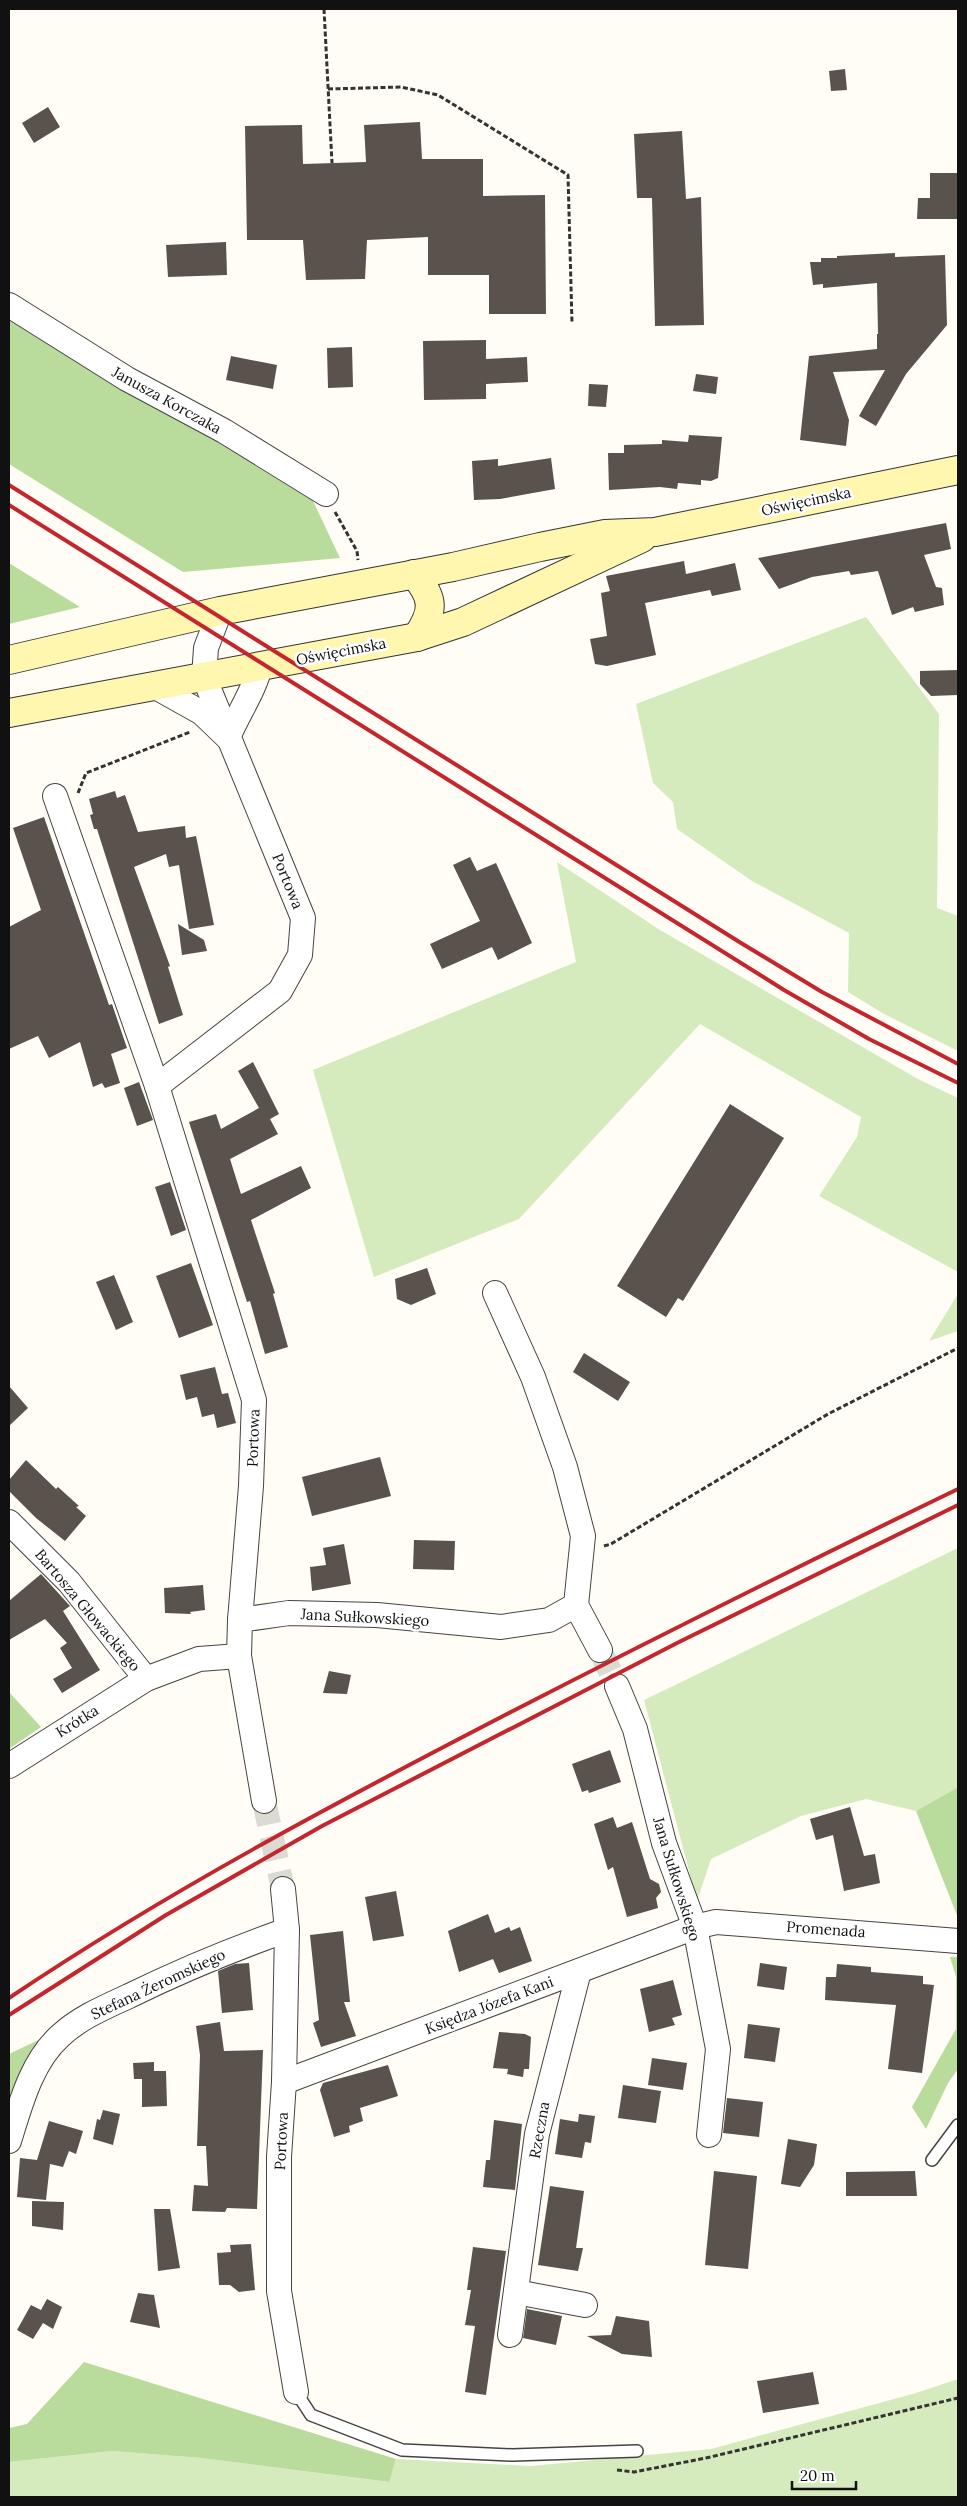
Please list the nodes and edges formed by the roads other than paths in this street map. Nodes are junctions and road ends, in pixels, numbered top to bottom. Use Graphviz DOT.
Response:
graph roads {
  1 [pos="9,305"];
  2 [pos="958,470"];
  3 [pos="330,504"];
  4 [pos="654,532"];
  5 [pos="414,574"];
  6 [pos="220,611"];
  7 [pos="417,637"];
  8 [pos="9,660"];
  9 [pos="260,666"];
  10 [pos="204,677"];
  11 [pos="152,685"];
  12 [pos="9,713"];
  13 [pos="228,738"];
  14 [pos="66,795"];
  15 [pos="157,1086"];
  16 [pos="495,1293"];
  17 [pos="9,1522"];
  18 [pos="576,1605"];
  19 [pos="240,1620"];
  20 [pos="600,1650"];
  21 [pos="239,1656"];
  22 [pos="146,1679"];
  23 [pos="617,1686"];
  24 [pos="9,1766"];
  25 [pos="264,1801"];
  26 [pos="283,1889"];
  27 [pos="695,1927"];
  28 [pos="287,1930"];
  29 [pos="958,1941"];
  30 [pos="578,1971"];
  31 [pos="284,2082"];
  32 [pos="958,2125"];
  33 [pos="709,2135"];
  34 [pos="9,2141"];
  35 [pos="932,2160"];
  36 [pos="516,2292"];
  37 [pos="585,2305"];
  38 [pos="510,2335"];
  39 [pos="296,2392"];
  40 [pos="637,2452"];
  1 -- 3 [label="street, Janusza Korczaka"];
  2 -- 4 [label="main road, Oświęcimska"];
  4 -- 5 [label="main road, Oświęcimska"];
  4 -- 7 [label="main road, Oświęcimska"];
  5 -- 6 [label="main road, Oświęcimska"];
  5 -- 7 [label="main road"];
  6 -- 8 [label="main road, Oświęcimska"];
  6 -- 10 [label="street"];
  7 -- 9 [label="main road, Oświęcimska"];
  9 -- 10 [label="main road, Oświęcimska"];
  9 -- 13 [label="street"];
  10 -- 11 [label="main road, Oświęcimska"];
  10 -- 13 [label="street, Portowa"];
  11 -- 12 [label="main road, Oświęcimska"];
  11 -- 13 [label="street, Portowa"];
  13 -- 15 [label="street, Portowa"];
  14 -- 15 [label="street, Portowa"];
  15 -- 19 [label="street, Portowa"];
  16 -- 18 [label="street"];
  17 -- 22 [label="street, Bartosza Głowackiego"];
  18 -- 19 [label="street, Jana Sułkowskiego"];
  18 -- 20 [label="street"];
  19 -- 21 [label="street, Portowa"];
  21 -- 22 [label="street, Krótka"];
  21 -- 25 [label="street, Portowa"];
  22 -- 24 [label="street, Krótka"];
  23 -- 27 [label="street, Jana Sułkowskiego"];
  26 -- 28 [label="street, Portowa"];
  27 -- 29 [label="street, Promenada"];
  27 -- 30 [label="street, Księdza Józefa Kani"];
  27 -- 33 [label="street, Jana Sułkowskiego"];
  28 -- 31 [label="street, Portowa"];
  28 -- 34 [label="street, Stefana Żeromskiego"];
  30 -- 31 [label="street, Księdza Józefa Kani"];
  30 -- 36 [label="street, Rzeczna"];
  31 -- 39 [label="street, Portowa"];
  32 -- 35 [label="lane"];
  36 -- 37 [label="street"];
  36 -- 38 [label="street, Rzeczna"];
  39 -- 40 [label="lane"];
}
